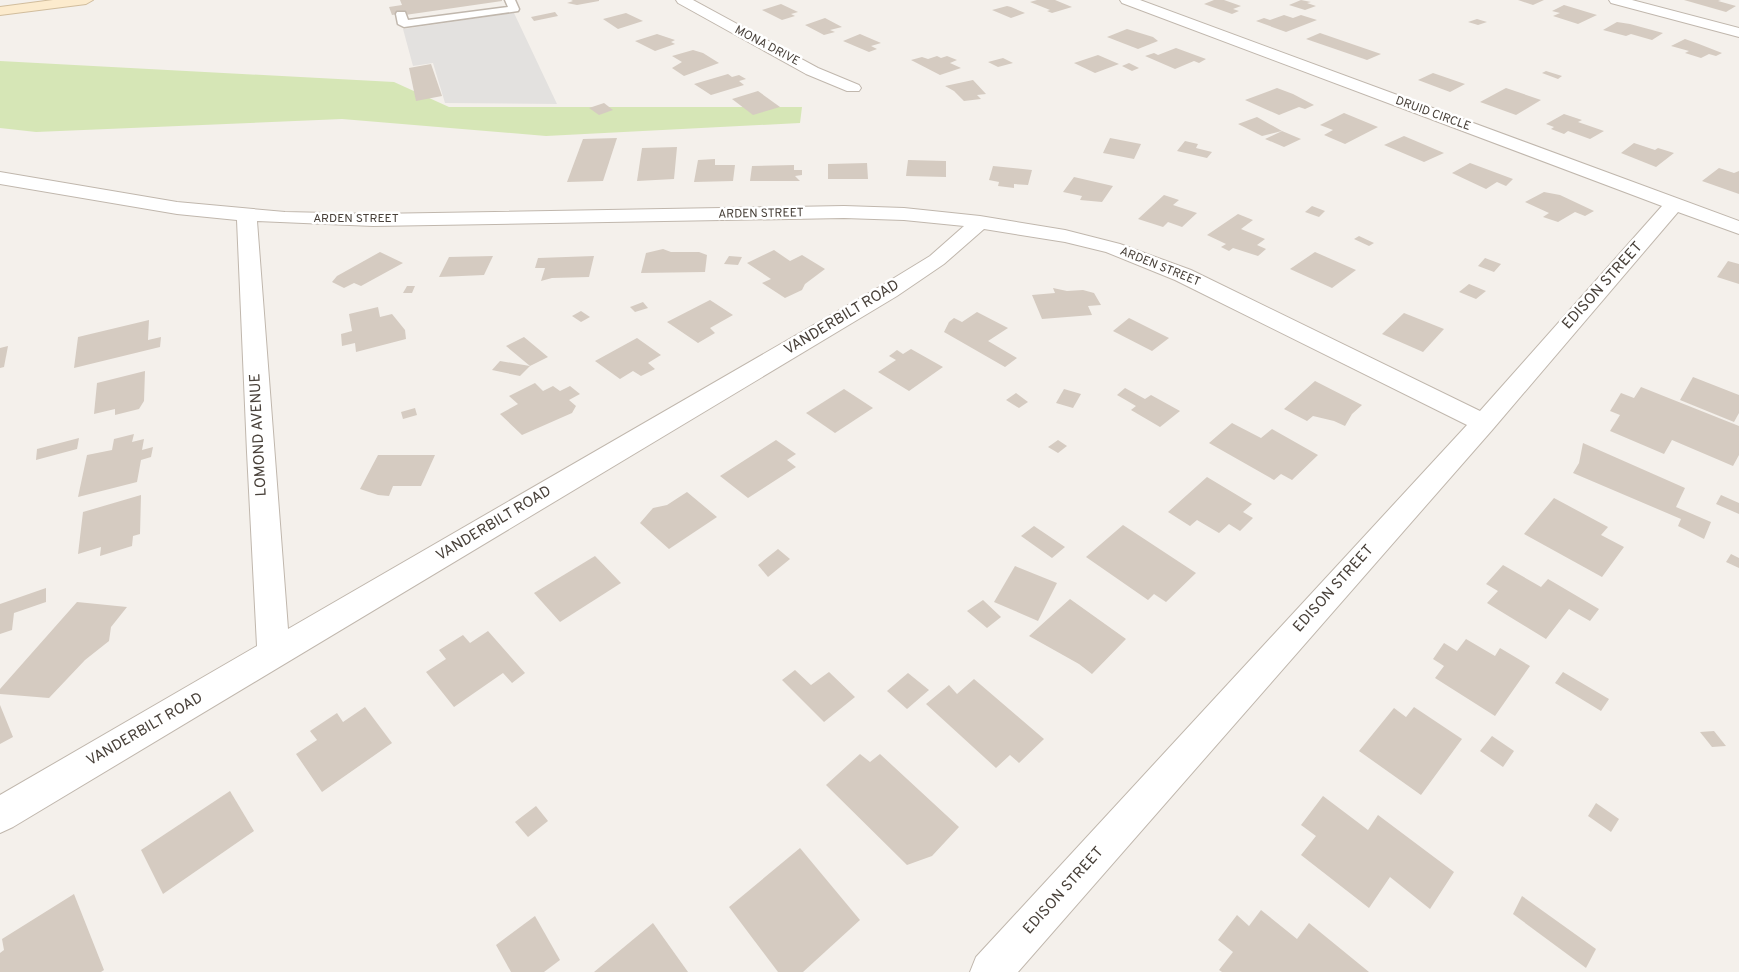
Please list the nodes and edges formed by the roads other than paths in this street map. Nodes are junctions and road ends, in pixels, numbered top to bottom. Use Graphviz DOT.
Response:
graph roads {
  1 [pos="86,0"];
  2 [pos="510,0"];
  3 [pos="683,0"];
  4 [pos="1127,0"];
  5 [pos="1616,0"];
  6 [pos="0,11"];
  7 [pos="401,14"];
  8 [pos="1739,33"];
  9 [pos="854,88"];
  10 [pos="0,178"];
  11 [pos="1675,204"];
  12 [pos="247,216"];
  13 [pos="980,222"];
  14 [pos="1739,228"];
  15 [pos="1484,423"];
  16 [pos="274,654"];
  17 [pos="0,815"];
  18 [pos="991,972"];
  1 -- 6 [label="main road"];
  2 -- 7 [label="lane"];
  3 -- 9 [label="street, MONA DRIVE"];
  4 -- 11 [label="street, DRUID CIRCLE"];
  5 -- 8 [label="street"];
  10 -- 12 [label="street, ARDEN STREET"];
  11 -- 14 [label="street, DRUID CIRCLE"];
  11 -- 15 [label="street, EDISON STREET"];
  12 -- 13 [label="street, ARDEN STREET"];
  12 -- 16 [label="street, LOMOND AVENUE"];
  13 -- 15 [label="street, ARDEN STREET"];
  13 -- 16 [label="street, VANDERBILT ROAD"];
  15 -- 18 [label="street, EDISON STREET"];
  16 -- 17 [label="street, VANDERBILT ROAD"];
}
